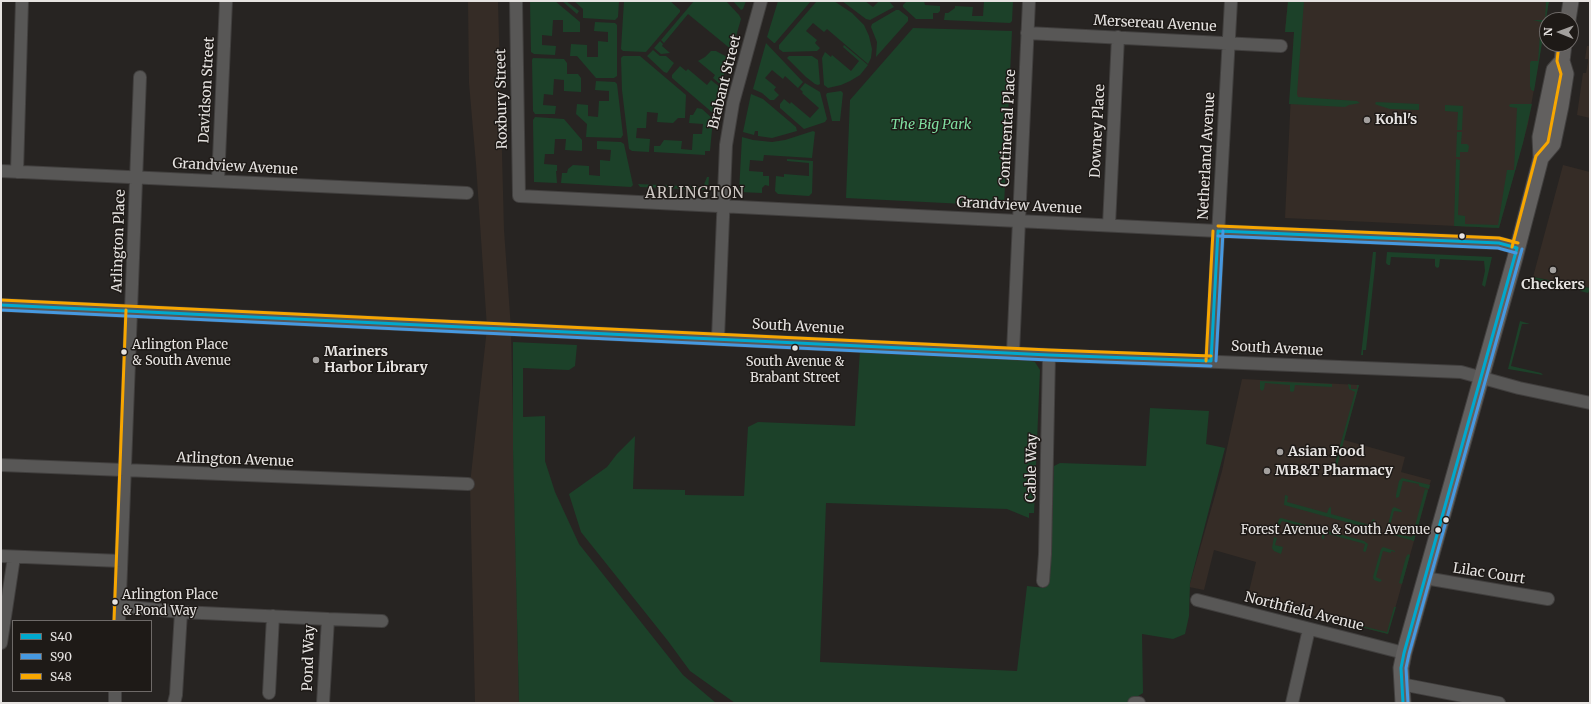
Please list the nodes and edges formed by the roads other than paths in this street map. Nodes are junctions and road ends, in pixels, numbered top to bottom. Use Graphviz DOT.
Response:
graph roads {
  1 [pos="22,1"];
  2 [pos="226,1"];
  3 [pos="516,1"];
  4 [pos="761,1"];
  5 [pos="1029,1"];
  6 [pos="1231,1"];
  7 [pos="1571,1"];
  8 [pos="1569,12"];
  9 [pos="1028,33"];
  10 [pos="1118,37"];
  11 [pos="1228,43"];
  12 [pos="1281,46"];
  13 [pos="1563,52"];
  14 [pos="140,78"];
  15 [pos="1,171"];
  16 [pos="17,172"];
  17 [pos="136,177"];
  18 [pos="218,181"];
  19 [pos="467,193"];
  20 [pos="519,196"];
  21 [pos="723,206"];
  22 [pos="1019,221"];
  23 [pos="1109,225"];
  24 [pos="1218,231"];
  25 [pos="1517,248"];
  26 [pos="1,304"];
  27 [pos="131,310"];
  28 [pos="718,338"];
  29 [pos="1014,352"];
  30 [pos="1049,354"];
  31 [pos="1212,361"];
  32 [pos="1481,378"];
  33 [pos="1590,403"];
  34 [pos="1,465"];
  35 [pos="124,471"];
  36 [pos="468,484"];
  37 [pos="1,556"];
  38 [pos="14,557"];
  39 [pos="121,561"];
  40 [pos="1425,578"];
  41 [pos="1043,581"];
  42 [pos="1548,599"];
  43 [pos="1197,600"];
  44 [pos="119,606"];
  45 [pos="181,612"];
  46 [pos="273,616"];
  47 [pos="328,619"];
  48 [pos="119,620"];
  49 [pos="382,620"];
  50 [pos="1309,629"];
  51 [pos="1,643"];
  52 [pos="1404,653"];
  53 [pos="1401,684"];
  54 [pos="115,692"];
  55 [pos="269,693"];
  56 [pos="115,703"];
  57 [pos="174,703"];
  58 [pos="323,703"];
  59 [pos="1134,703"];
  60 [pos="1139,703"];
  61 [pos="1292,703"];
  62 [pos="1402,703"];
  63 [pos="1499,703"];
  1 -- 16 [label="street"];
  2 -- 18 [label="street, Davidson Street"];
  3 -- 20 [label="street, Roxbury Street"];
  4 -- 21 [label="street, Brabant Street"];
  5 -- 9 [label="street, Continental Place"];
  6 -- 11 [label="street, Netherland Avenue"];
  7 -- 8 [label="main road"];
  9 -- 10 [label="street, Mersereau Avenue"];
  9 -- 22 [label="street, Continental Place"];
  10 -- 11 [label="street, Mersereau Avenue"];
  10 -- 23 [label="street, Downey Place"];
  11 -- 12 [label="street, Mersereau Avenue"];
  11 -- 24 [label="street, Netherland Avenue"];
  13 -- 25 [label="main road"];
  14 -- 17 [label="street, Arlington Place"];
  15 -- 16 [label="street, Grandview Avenue"];
  16 -- 17 [label="street, Grandview Avenue"];
  17 -- 18 [label="street, Grandview Avenue"];
  17 -- 27 [label="street, Arlington Place"];
  18 -- 19 [label="street, Grandview Avenue"];
  20 -- 21 [label="street, Grandview Avenue"];
  21 -- 22 [label="street, Grandview Avenue"];
  21 -- 28 [label="street, Brabant Street"];
  22 -- 23 [label="street, Grandview Avenue"];
  22 -- 29 [label="street, Continental Place"];
  23 -- 24 [label="street, Grandview Avenue"];
  24 -- 25 [label="street, Grandview Avenue"];
  24 -- 31 [label="street, Netherland Avenue"];
  25 -- 32 [label="main road"];
  26 -- 27 [label="street, South Avenue"];
  27 -- 28 [label="street, South Avenue"];
  27 -- 35 [label="street, Arlington Place"];
  28 -- 29 [label="street, South Avenue"];
  29 -- 30 [label="street, South Avenue"];
  30 -- 31 [label="street, South Avenue"];
  30 -- 41 [label="street, Cable Way"];
  31 -- 32 [label="street, South Avenue"];
  32 -- 33 [label="street, South Avenue"];
  32 -- 40 [label="main road"];
  34 -- 35 [label="street, Arlington Avenue"];
  35 -- 36 [label="street, Arlington Avenue"];
  35 -- 39 [label="street, Arlington Place"];
  37 -- 38 [label="street"];
  38 -- 39 [label="street"];
  38 -- 51 [label="street"];
  39 -- 44 [label="street, Arlington Place"];
  40 -- 42 [label="street, Lilac Court"];
  40 -- 52 [label="main road"];
  43 -- 50 [label="street, Northfield Avenue"];
  44 -- 45 [label="street, Pond Way"];
  44 -- 48 [label="street, Arlington Place"];
  45 -- 46 [label="street, Pond Way"];
  45 -- 57 [label="street"];
  46 -- 47 [label="street, Pond Way"];
  46 -- 55 [label="street"];
  47 -- 49 [label="street"];
  47 -- 58 [label="street, Pond Way"];
  50 -- 52 [label="street, Northfield Avenue"];
  50 -- 61 [label="street"];
  52 -- 53 [label="main road"];
  53 -- 62 [label="main road"];
  53 -- 63 [label="street"];
  54 -- 56 [label="street"];
  59 -- 60 [label="street"];
}
